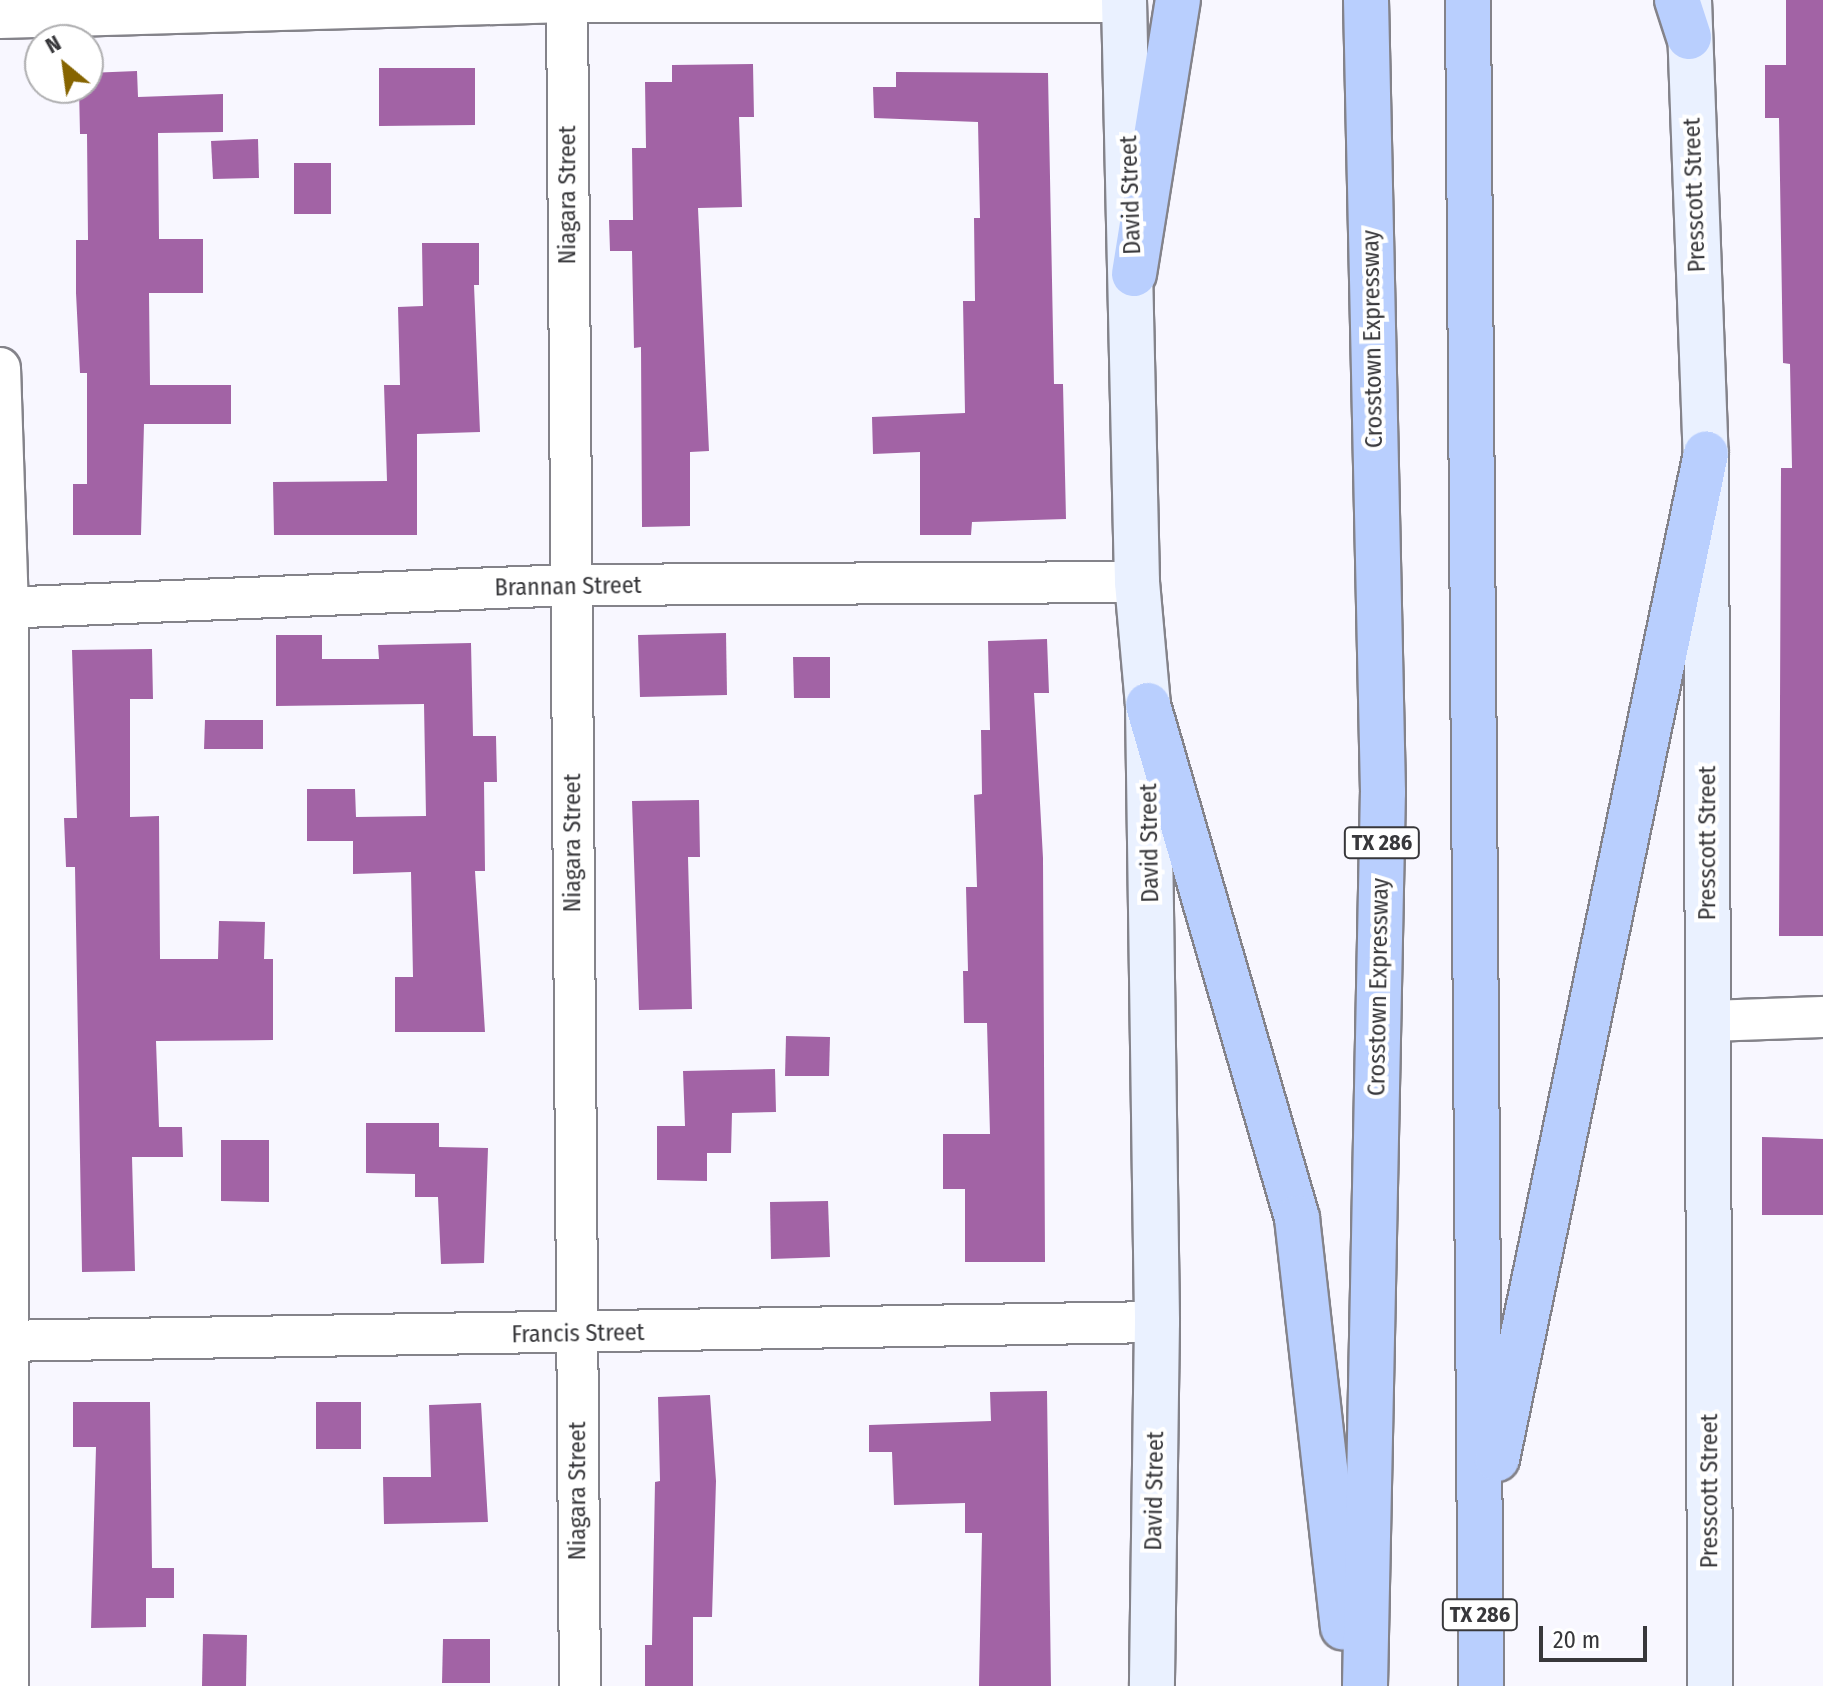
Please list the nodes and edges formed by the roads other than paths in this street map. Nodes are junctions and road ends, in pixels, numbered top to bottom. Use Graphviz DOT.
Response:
graph roads {
  1 [pos="1178,0"];
  2 [pos="1366,0"];
  3 [pos="1468,0"];
  4 [pos="567,1"];
  5 [pos="1124,1"];
  6 [pos="1685,12"];
  7 [pos="0,18"];
  8 [pos="1134,274"];
  9 [pos="0,368"];
  10 [pos="1706,453"];
  11 [pos="1137,582"];
  12 [pos="571,585"];
  13 [pos="4,608"];
  14 [pos="1148,705"];
  15 [pos="1823,1017"];
  16 [pos="1709,1021"];
  17 [pos="1157,1322"];
  18 [pos="578,1334"];
  19 [pos="3,1341"];
  20 [pos="1479,1544"];
  21 [pos="8,1686"];
  22 [pos="580,1686"];
  23 [pos="1152,1686"];
  24 [pos="1350,1686"];
  25 [pos="1365,1686"];
  26 [pos="1481,1686"];
  27 [pos="1710,1686"];
  1 -- 8 [label="highway"];
  2 -- 25 [label="highway, Crosstown Expressway / TX 286"];
  3 -- 20 [label="highway, TX 286"];
  4 -- 5 [label="street"];
  4 -- 7 [label="street"];
  4 -- 12 [label="street, Niagara Street"];
  5 -- 8 [label="main road, David Street"];
  6 -- 10 [label="main road, Presscott Street"];
  8 -- 11 [label="main road, David Street"];
  9 -- 13 [label="street"];
  10 -- 16 [label="main road, Presscott Street"];
  10 -- 20 [label="highway"];
  11 -- 12 [label="street, Brannan Street"];
  11 -- 14 [label="main road, David Street"];
  12 -- 13 [label="street, Brannan Street"];
  12 -- 18 [label="street, Niagara Street"];
  13 -- 19 [label="street"];
  14 -- 17 [label="main road, David Street"];
  14 -- 24 [label="highway"];
  15 -- 16 [label="street"];
  16 -- 27 [label="main road, Presscott Street"];
  17 -- 18 [label="street, Francis Street"];
  17 -- 23 [label="main road, David Street"];
  18 -- 19 [label="street, Francis Street"];
  18 -- 22 [label="street, Niagara Street"];
  19 -- 21 [label="street"];
  20 -- 26 [label="highway, TX 286"];
}
